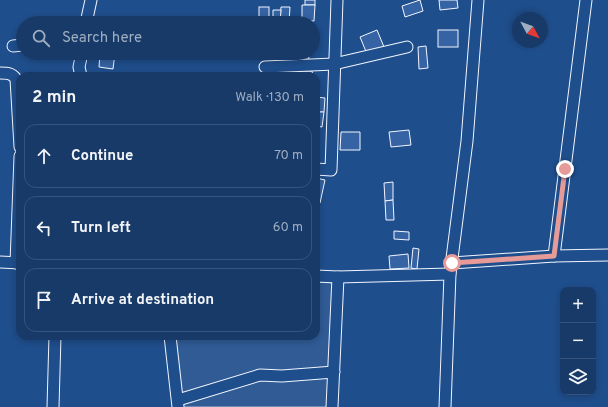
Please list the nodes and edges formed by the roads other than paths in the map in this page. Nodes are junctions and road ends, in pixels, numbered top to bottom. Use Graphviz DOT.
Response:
graph roads {
  1 [pos="91,0"];
  2 [pos="337,0"];
  3 [pos="478,0"];
  4 [pos="586,0"];
  5 [pos="88,16"];
  6 [pos="407,47"];
  7 [pos="81,60"];
  8 [pos="334,64"];
  9 [pos="265,67"];
  10 [pos="81,72"];
  11 [pos="0,73"];
  12 [pos="16,79"];
  13 [pos="320,169"];
  14 [pos="608,255"];
  15 [pos="554,256"];
  16 [pos="0,262"];
  17 [pos="16,263"];
  18 [pos="451,269"];
  19 [pos="320,276"];
  20 [pos="338,277"];
  21 [pos="55,340"];
  22 [pos="170,340"];
  23 [pos="334,372"];
  24 [pos="178,404"];
  25 [pos="54,407"];
  26 [pos="332,407"];
  27 [pos="445,407"];
  1 -- 5 [label="street"];
  2 -- 8 [label="street"];
  3 -- 18 [label="street"];
  4 -- 15 [label="street"];
  6 -- 8 [label="street"];
  7 -- 10 [label="street"];
  8 -- 9 [label="street"];
  8 -- 13 [label="street"];
  11 -- 12 [label="street"];
  14 -- 15 [label="street"];
  15 -- 18 [label="street"];
  16 -- 17 [label="street"];
  18 -- 20 [label="street"];
  18 -- 27 [label="street"];
  19 -- 20 [label="street"];
  20 -- 23 [label="street"];
  21 -- 25 [label="street"];
  22 -- 24 [label="street"];
  23 -- 24 [label="street"];
  23 -- 26 [label="street"];
}
